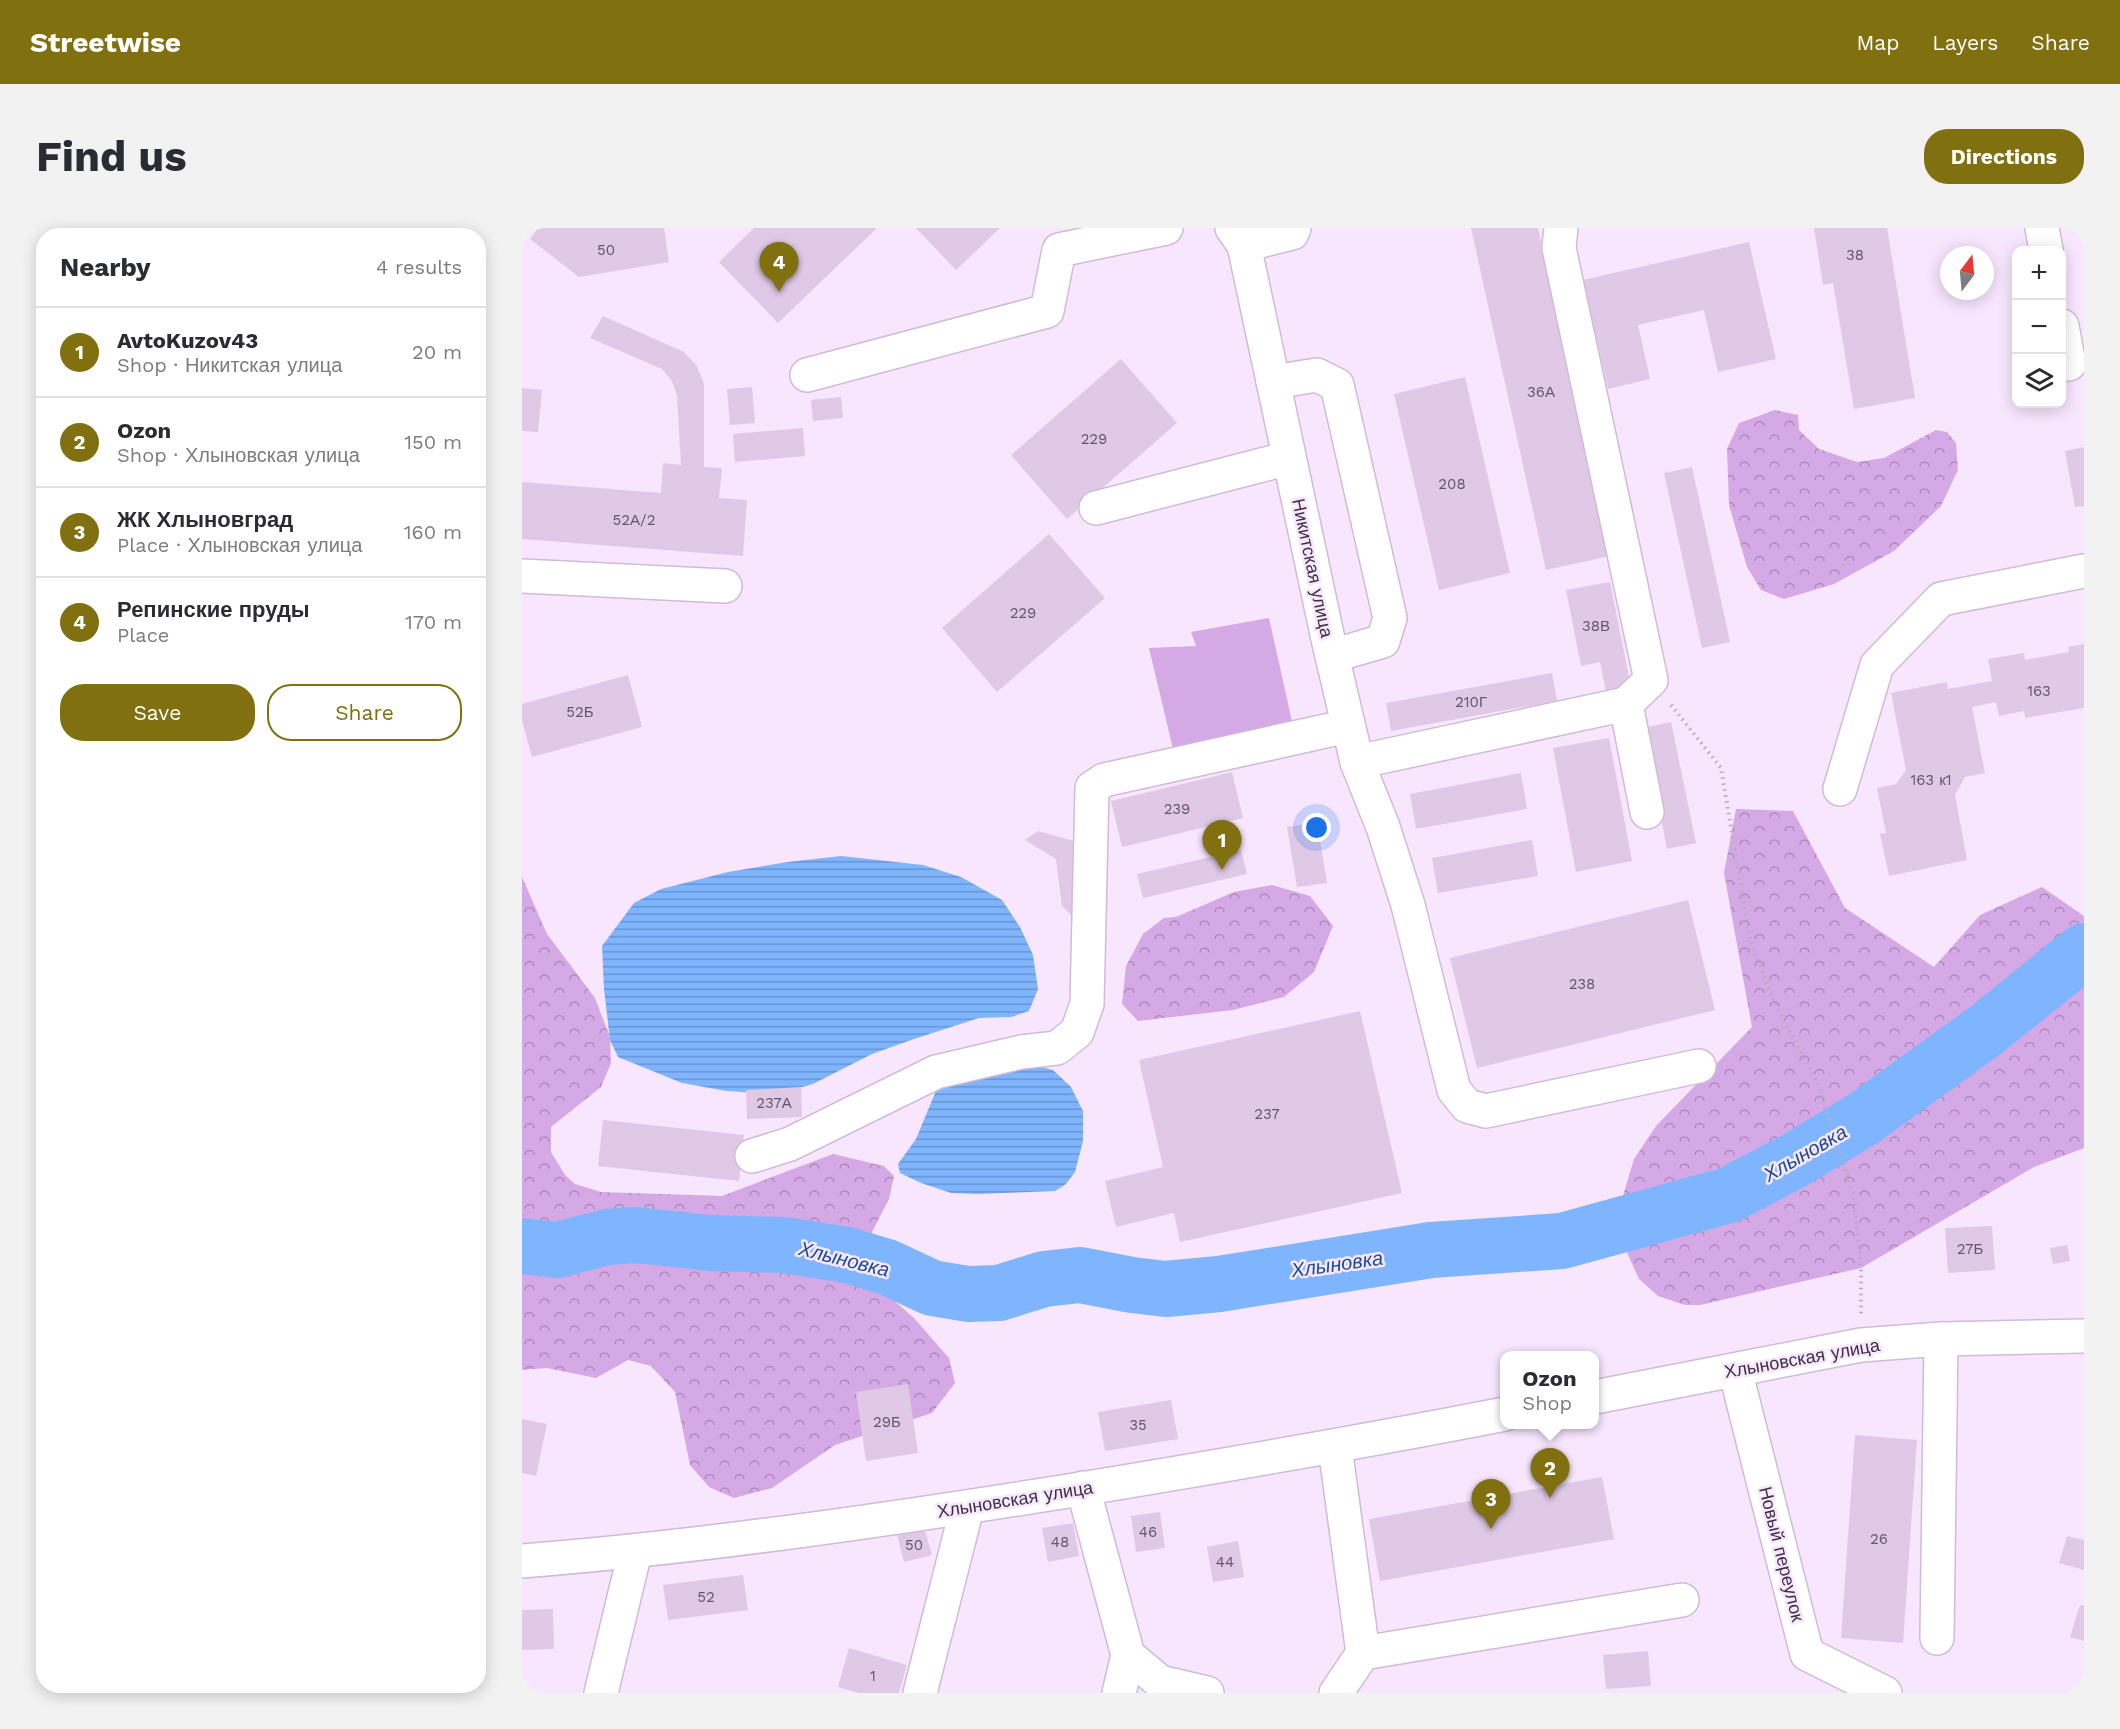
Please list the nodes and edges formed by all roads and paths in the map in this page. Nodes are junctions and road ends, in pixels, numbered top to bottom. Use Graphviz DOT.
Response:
graph roads {
  1 [pos="1166,228"];
  2 [pos="1294,228"];
  3 [pos="1561,228"];
  4 [pos="2042,228"];
  5 [pos="1238,236"];
  6 [pos="2045,246"];
  7 [pos="2066,350"];
  8 [pos="2069,364"];
  9 [pos="807,375"];
  10 [pos="1273,382"];
  11 [pos="1289,458"];
  12 [pos="1096,508"];
  13 [pos="2084,571"];
  14 [pos="522,576"];
  15 [pos="725,586"];
  16 [pos="1332,656"];
  17 [pos="1651,680"];
  18 [pos="1626,704"];
  19 [pos="1348,726"];
  20 [pos="1356,762"];
  21 [pos="1840,789"];
  22 [pos="1647,812"];
  23 [pos="1699,1066"];
  24 [pos="752,1156"];
  25 [pos="2084,1336"];
  26 [pos="1941,1339"];
  27 [pos="1861,1344"];
  28 [pos="1735,1370"];
  29 [pos="1599,1396"];
  30 [pos="1500,1415"];
  31 [pos="1335,1447"];
  32 [pos="1083,1488"];
  33 [pos="967,1508"];
  34 [pos="635,1552"];
  35 [pos="522,1561"];
  36 [pos="1682,1600"];
  37 [pos="1937,1638"];
  38 [pos="1363,1653"];
  39 [pos="1128,1655"];
  40 [pos="601,1693"];
  41 [pos="920,1693"];
  42 [pos="1119,1693"];
  43 [pos="1207,1693"];
  44 [pos="1336,1693"];
  45 [pos="1885,1693"];
  1 -- 9 [label="street"];
  2 -- 5 [label="street"];
  3 -- 17 [label="street"];
  4 -- 6 [label="street"];
  5 -- 10 [label="street, Никитская улица"];
  7 -- 8 [label="street"];
  10 -- 11 [label="street, Никитская улица"];
  10 -- 16 [label="street"];
  11 -- 12 [label="street"];
  11 -- 16 [label="street, Никитская улица"];
  13 -- 21 [label="street"];
  14 -- 15 [label="street"];
  16 -- 19 [label="street, Никитская улица"];
  17 -- 18 [label="street"];
  17 -- 27 [label="path"];
  18 -- 20 [label="street"];
  18 -- 22 [label="street"];
  19 -- 20 [label="street, Никитская улица"];
  19 -- 24 [label="street"];
  20 -- 23 [label="street, Никитская улица"];
  25 -- 26 [label="street, Хлыновская улица"];
  26 -- 27 [label="street, Хлыновская улица"];
  26 -- 37 [label="street"];
  27 -- 28 [label="street, Хлыновская улица"];
  28 -- 29 [label="street, Хлыновская улица"];
  28 -- 45 [label="street, Новый переулок"];
  30 -- 31 [label="street, Хлыновская улица"];
  31 -- 32 [label="street, Хлыновская улица"];
  31 -- 38 [label="street"];
  32 -- 33 [label="street, Хлыновская улица"];
  32 -- 39 [label="street"];
  33 -- 34 [label="street, Хлыновская улица"];
  33 -- 41 [label="street"];
  34 -- 35 [label="street, Хлыновская улица"];
  34 -- 40 [label="street"];
  36 -- 38 [label="street"];
  38 -- 44 [label="street"];
  39 -- 42 [label="street"];
  39 -- 43 [label="street"];
}
